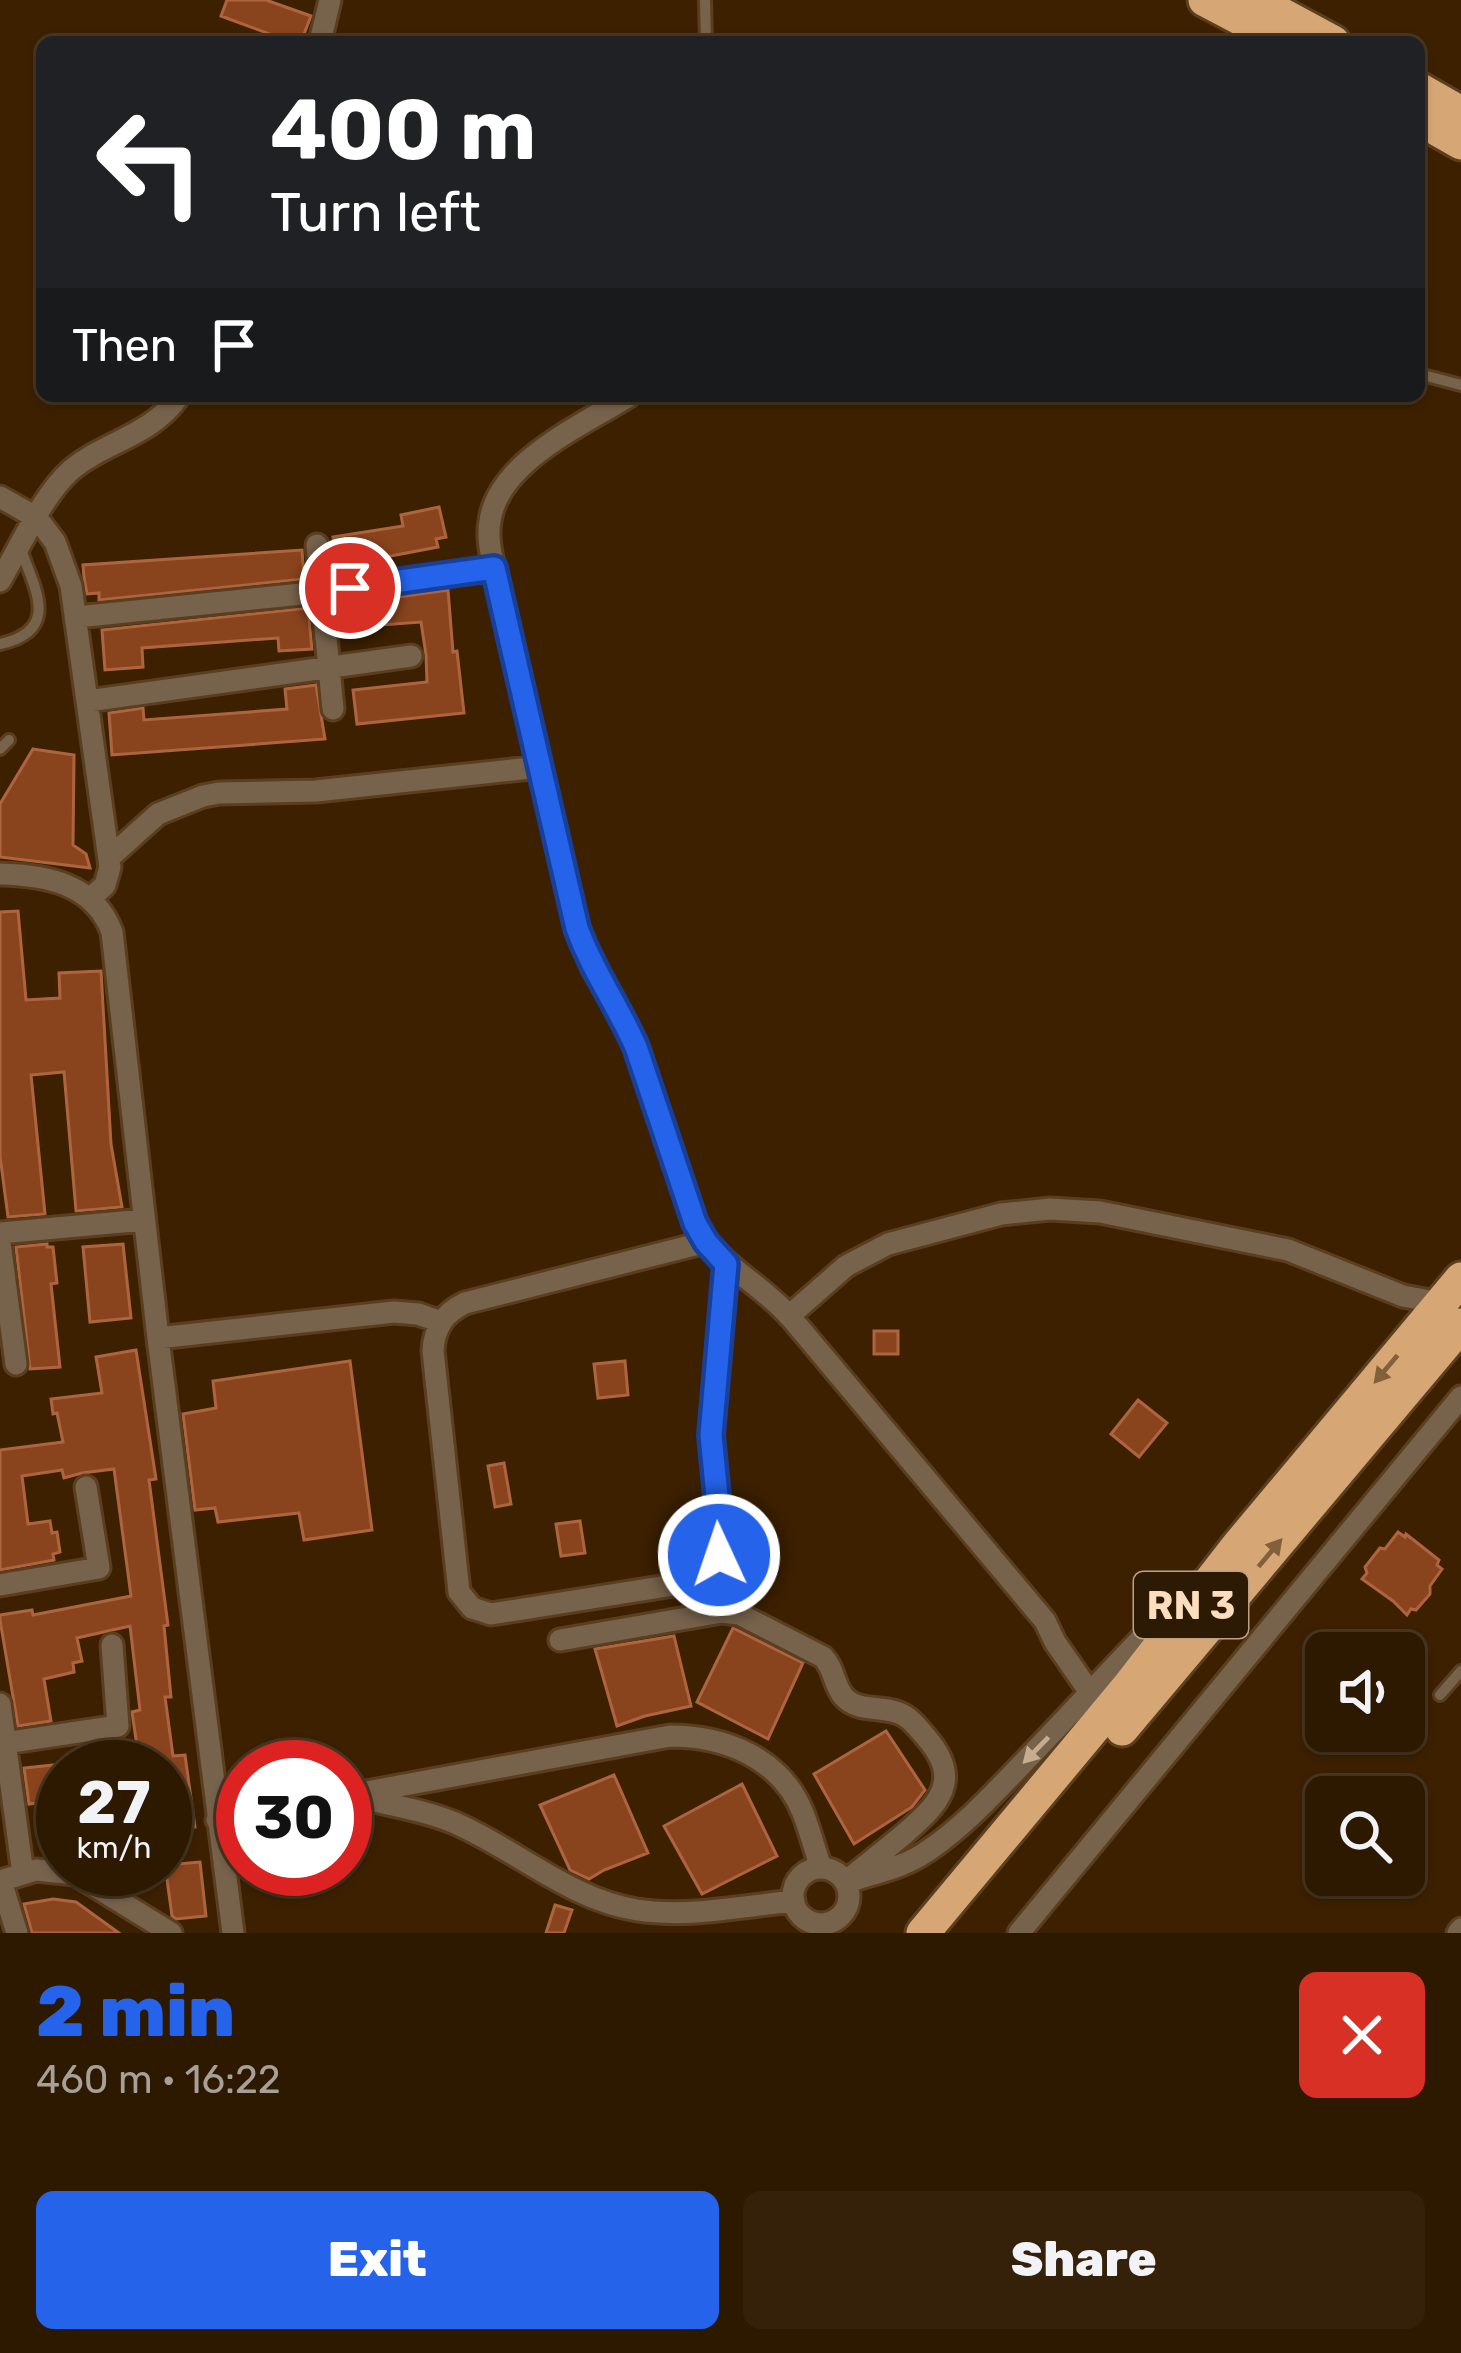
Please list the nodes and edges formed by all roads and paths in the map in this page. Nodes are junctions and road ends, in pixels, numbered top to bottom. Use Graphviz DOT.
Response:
graph roads {
  1 [pos="331,0"];
  2 [pos="705,0"];
  3 [pos="1205,0"];
  4 [pos="1255,0"];
  5 [pos="322,36"];
  6 [pos="706,36"];
  7 [pos="1274,36"];
  8 [pos="1322,36"];
  9 [pos="1425,92"];
  10 [pos="1461,113"];
  11 [pos="1425,122"];
  12 [pos="1461,143"];
  13 [pos="1425,376"];
  14 [pos="1461,385"];
  15 [pos="174,402"];
  16 [pos="619,402"];
  17 [pos="0,497"];
  18 [pos="38,518"];
  19 [pos="317,545"];
  20 [pos="20,547"];
  21 [pos="494,568"];
  22 [pos="0,581"];
  23 [pos="321,592"];
  24 [pos="76,617"];
  25 [pos="0,644"];
  26 [pos="411,656"];
  27 [pos="328,667"];
  28 [pos="88,700"];
  29 [pos="333,709"];
  30 [pos="540,767"];
  31 [pos="109,857"];
  32 [pos="0,874"];
  33 [pos="91,898"];
  34 [pos="144,1220"];
  35 [pos="0,1233"];
  36 [pos="706,1242"];
  37 [pos="0,1248"];
  38 [pos="726,1264"];
  39 [pos="1454,1302"];
  40 [pos="789,1316"];
  41 [pos="441,1322"];
  42 [pos="158,1338"];
  43 [pos="16,1364"];
  44 [pos="1461,1397"];
  45 [pos="86,1487"];
  46 [pos="1236,1548"];
  47 [pos="0,1585"];
  48 [pos="560,1640"];
  49 [pos="112,1646"];
  50 [pos="1461,1671"];
  51 [pos="1091,1694"];
  52 [pos="1440,1695"];
  53 [pos="0,1704"];
  54 [pos="5,1743"];
  55 [pos="448,1778"];
  56 [pos="372,1792"];
  57 [pos="372,1802"];
  58 [pos="216,1812"];
  59 [pos="443,1819"];
  60 [pos="821,1868"];
  61 [pos="8,1879"];
  62 [pos="845,1882"];
  63 [pos="227,1896"];
  64 [pos="794,1901"];
  65 [pos="819,1929"];
  66 [pos="17,1933"];
  67 [pos="170,1933"];
  68 [pos="232,1933"];
  69 [pos="923,1933"];
  70 [pos="952,1933"];
  71 [pos="1019,1933"];
  1 -- 5 [label="street"];
  2 -- 6 [label="lane"];
  3 -- 7 [label="highway"];
  4 -- 8 [label="highway"];
  9 -- 10 [label="highway"];
  11 -- 12 [label="highway"];
  13 -- 14 [label="lane"];
  15 -- 18 [label="street"];
  16 -- 21 [label="street"];
  17 -- 18 [label="street"];
  18 -- 20 [label="street"];
  18 -- 24 [label="street"];
  19 -- 23 [label="street"];
  20 -- 22 [label="street"];
  20 -- 25 [label="lane"];
  21 -- 23 [label="street"];
  21 -- 30 [label="street"];
  23 -- 24 [label="street"];
  23 -- 27 [label="street"];
  24 -- 28 [label="street"];
  26 -- 27 [label="street"];
  27 -- 28 [label="street"];
  27 -- 29 [label="street"];
  28 -- 31 [label="street"];
  30 -- 31 [label="street"];
  30 -- 36 [label="street"];
  31 -- 33 [label="street"];
  32 -- 33 [label="street"];
  33 -- 34 [label="street"];
  34 -- 35 [label="street"];
  34 -- 42 [label="street"];
  36 -- 38 [label="street"];
  36 -- 41 [label="street"];
  37 -- 43 [label="street"];
  38 -- 40 [label="street"];
  38 -- 41 [label="street"];
  39 -- 40 [label="street"];
  39 -- 46 [label="highway, RN 3, one-way"];
  70 -- 39 [label="highway, RN 3, one-way"];
  40 -- 51 [label="street"];
  41 -- 42 [label="street"];
  42 -- 58 [label="street"];
  44 -- 71 [label="street"];
  45 -- 47 [label="street"];
  46 -- 51 [label="street"];
  46 -- 69 [label="highway, RN 3"];
  48 -- 62 [label="street"];
  49 -- 54 [label="street"];
  50 -- 52 [label="lane"];
  51 -- 62 [label="street, one-way"];
  53 -- 54 [label="street"];
  54 -- 61 [label="street"];
  55 -- 56 [label="street"];
  55 -- 59 [label="street"];
  55 -- 60 [label="street"];
  57 -- 59 [label="street"];
  59 -- 64 [label="street"];
  60 -- 62 [label="street"];
  60 -- 64 [label="street"];
  61 -- 66 [label="street"];
  61 -- 67 [label="street"];
  62 -- 65 [label="street"];
  63 -- 68 [label="street"];
  64 -- 65 [label="street"];
}
